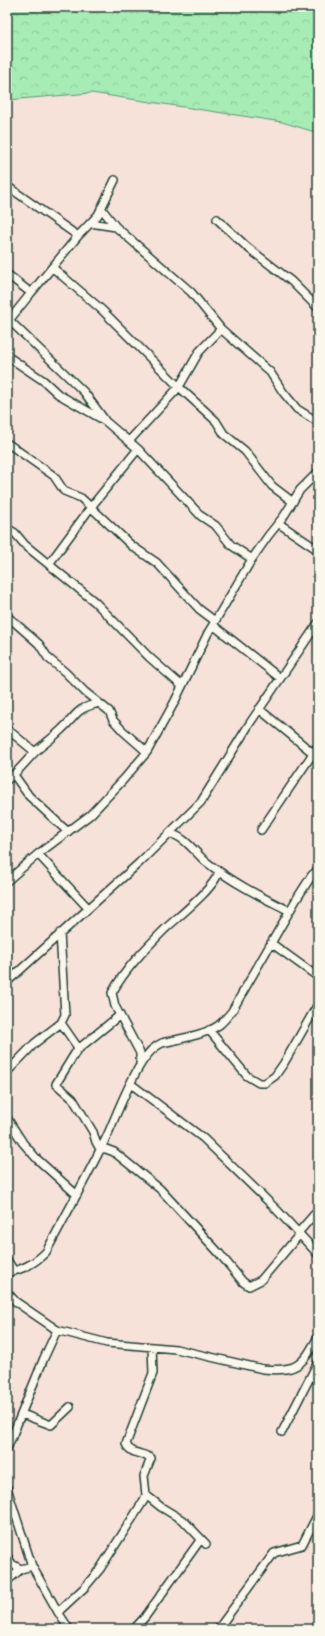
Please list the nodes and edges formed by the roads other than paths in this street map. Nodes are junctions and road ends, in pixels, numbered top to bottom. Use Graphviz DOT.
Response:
graph roads {
  1 [pos="115,180"];
  2 [pos="7,186"];
  3 [pos="101,208"];
  4 [pos="218,219"];
  5 [pos="90,223"];
  6 [pos="116,227"];
  7 [pos="78,236"];
  8 [pos="53,268"];
  9 [pos="7,274"];
  10 [pos="31,293"];
  11 [pos="318,308"];
  12 [pos="8,322"];
  13 [pos="222,329"];
  14 [pos="7,356"];
  15 [pos="179,387"];
  16 [pos="105,421"];
  17 [pos="318,422"];
  18 [pos="129,441"];
  19 [pos="7,443"];
  20 [pos="138,449"];
  21 [pos="318,472"];
  22 [pos="293,502"];
  23 [pos="91,507"];
  24 [pos="278,523"];
  25 [pos="7,528"];
  26 [pos="318,550"];
  27 [pos="252,559"];
  28 [pos="49,564"];
  29 [pos="7,617"];
  30 [pos="214,623"];
  31 [pos="318,623"];
  32 [pos="280,678"];
  33 [pos="182,686"];
  34 [pos="99,703"];
  35 [pos="259,709"];
  36 [pos="7,730"];
  37 [pos="318,746"];
  38 [pos="35,752"];
  39 [pos="148,752"];
  40 [pos="313,753"];
  41 [pos="14,775"];
  42 [pos="7,780"];
  43 [pos="261,830"];
  44 [pos="68,832"];
  45 [pos="174,832"];
  46 [pos="38,854"];
  47 [pos="318,870"];
  48 [pos="219,871"];
  49 [pos="7,881"];
  50 [pos="88,908"];
  51 [pos="290,911"];
  52 [pos="60,933"];
  53 [pos="271,943"];
  54 [pos="318,977"];
  55 [pos="7,982"];
  56 [pos="318,1004"];
  57 [pos="120,1015"];
  58 [pos="61,1023"];
  59 [pos="208,1030"];
  60 [pos="79,1049"];
  61 [pos="143,1055"];
  62 [pos="7,1072"];
  63 [pos="131,1084"];
  64 [pos="7,1118"];
  65 [pos="100,1149"];
  66 [pos="77,1195"];
  67 [pos="318,1210"];
  68 [pos="299,1234"];
  69 [pos="318,1254"];
  70 [pos="7,1260"];
  71 [pos="10,1272"];
  72 [pos="7,1292"];
  73 [pos="57,1330"];
  74 [pos="318,1337"];
  75 [pos="152,1347"];
  76 [pos="302,1362"];
  77 [pos="318,1362"];
  78 [pos="311,1374"];
  79 [pos="70,1407"];
  80 [pos="22,1414"];
  81 [pos="282,1432"];
  82 [pos="7,1449"];
  83 [pos="7,1488"];
  84 [pos="146,1494"];
  85 [pos="318,1514"];
  86 [pos="7,1556"];
  87 [pos="32,1566"];
  88 [pos="21,1569"];
  89 [pos="7,1581"];
  90 [pos="58,1612"];
  91 [pos="69,1629"];
  92 [pos="134,1629"];
  93 [pos="218,1629"];
  1 -- 3 [label="street"];
  2 -- 7 [label="street"];
  3 -- 5 [label="street"];
  3 -- 6 [label="street"];
  4 -- 11 [label="street"];
  5 -- 6 [label="street"];
  5 -- 7 [label="street"];
  6 -- 13 [label="street"];
  7 -- 8 [label="street"];
  8 -- 10 [label="street"];
  8 -- 15 [label="street"];
  9 -- 10 [label="street"];
  10 -- 12 [label="street"];
  12 -- 16 [label="street"];
  13 -- 15 [label="street"];
  13 -- 17 [label="street"];
  14 -- 16 [label="street"];
  15 -- 18 [label="street"];
  15 -- 22 [label="street"];
  16 -- 18 [label="street"];
  18 -- 20 [label="street"];
  19 -- 23 [label="street"];
  20 -- 23 [label="street"];
  20 -- 27 [label="street"];
  21 -- 22 [label="street"];
  22 -- 24 [label="street"];
  23 -- 28 [label="street"];
  23 -- 30 [label="street"];
  24 -- 26 [label="street"];
  24 -- 27 [label="street"];
  25 -- 28 [label="street"];
  27 -- 30 [label="street"];
  28 -- 33 [label="street"];
  29 -- 34 [label="street"];
  30 -- 32 [label="street"];
  30 -- 33 [label="street"];
  31 -- 32 [label="street"];
  32 -- 35 [label="street"];
  33 -- 39 [label="street"];
  34 -- 38 [label="street"];
  34 -- 39 [label="street"];
  35 -- 40 [label="street"];
  35 -- 45 [label="street"];
  36 -- 38 [label="street"];
  37 -- 40 [label="street"];
  38 -- 41 [label="street"];
  39 -- 44 [label="street"];
  40 -- 43 [label="street"];
  41 -- 42 [label="street"];
  41 -- 44 [label="street"];
  44 -- 46 [label="street"];
  45 -- 48 [label="street"];
  45 -- 50 [label="street"];
  46 -- 49 [label="street"];
  46 -- 50 [label="street"];
  47 -- 51 [label="street"];
  48 -- 51 [label="street"];
  48 -- 57 [label="street"];
  50 -- 52 [label="street"];
  51 -- 53 [label="street"];
  52 -- 55 [label="street"];
  52 -- 58 [label="street"];
  53 -- 54 [label="street"];
  53 -- 59 [label="street"];
  56 -- 59 [label="street"];
  57 -- 60 [label="street"];
  57 -- 61 [label="street"];
  58 -- 60 [label="street"];
  58 -- 62 [label="street"];
  59 -- 61 [label="street"];
  60 -- 65 [label="street"];
  61 -- 63 [label="street"];
  63 -- 65 [label="street"];
  63 -- 68 [label="street"];
  64 -- 66 [label="street"];
  65 -- 66 [label="street"];
  65 -- 68 [label="street"];
  66 -- 71 [label="street"];
  67 -- 68 [label="street"];
  68 -- 69 [label="street"];
  70 -- 71 [label="street"];
  72 -- 73 [label="street"];
  73 -- 75 [label="street"];
  73 -- 80 [label="street"];
  74 -- 76 [label="street"];
  75 -- 76 [label="street"];
  75 -- 84 [label="street"];
  76 -- 77 [label="street"];
  76 -- 78 [label="street"];
  77 -- 78 [label="street"];
  78 -- 81 [label="street"];
  79 -- 80 [label="street"];
  80 -- 82 [label="street"];
  83 -- 87 [label="street"];
  84 -- 90 [label="street"];
  84 -- 92 [label="street"];
  85 -- 93 [label="street"];
  86 -- 88 [label="street"];
  87 -- 88 [label="street"];
  87 -- 90 [label="street"];
  88 -- 89 [label="street"];
  90 -- 91 [label="street"];
}
